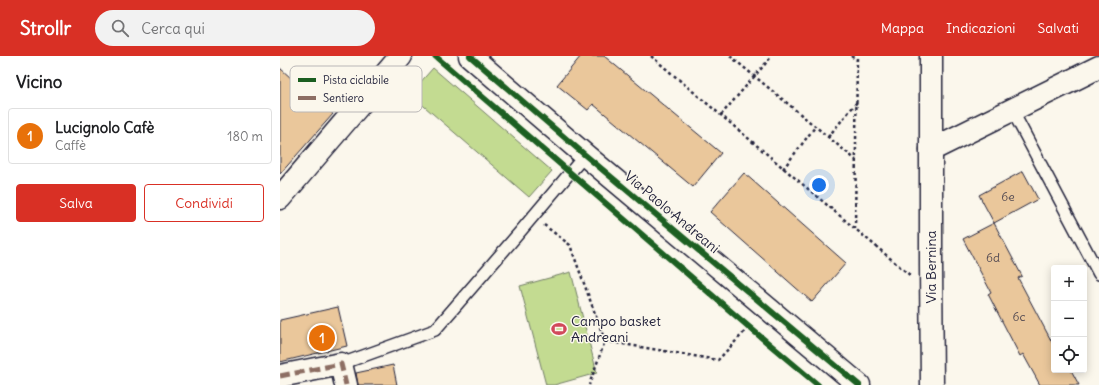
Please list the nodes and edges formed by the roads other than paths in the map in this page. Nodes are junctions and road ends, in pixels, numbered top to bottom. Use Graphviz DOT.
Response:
graph roads {
  1 [pos="401,56"];
  2 [pos="470,56"];
  3 [pos="931,56"];
  4 [pos="392,66"];
  5 [pos="1099,67"];
  6 [pos="1012,110"];
  7 [pos="353,112"];
  8 [pos="931,150"];
  9 [pos="585,155"];
  10 [pos="280,198"];
  11 [pos="1099,274"];
  12 [pos="341,364"];
  13 [pos="280,376"];
  14 [pos="346,385"];
  15 [pos="859,385"];
  16 [pos="932,385"];
  1 -- 4 [label="street"];
  2 -- 9 [label="street, Via Paolo Andreani"];
  3 -- 8 [label="street, Via Bernina"];
  5 -- 6 [label="street"];
  6 -- 8 [label="street"];
  6 -- 11 [label="lane"];
  7 -- 10 [label="street"];
  8 -- 16 [label="street, Via Bernina"];
  9 -- 12 [label="lane"];
  9 -- 15 [label="street, Via Paolo Andreani"];
  12 -- 13 [label="street"];
  12 -- 14 [label="street"];
}
